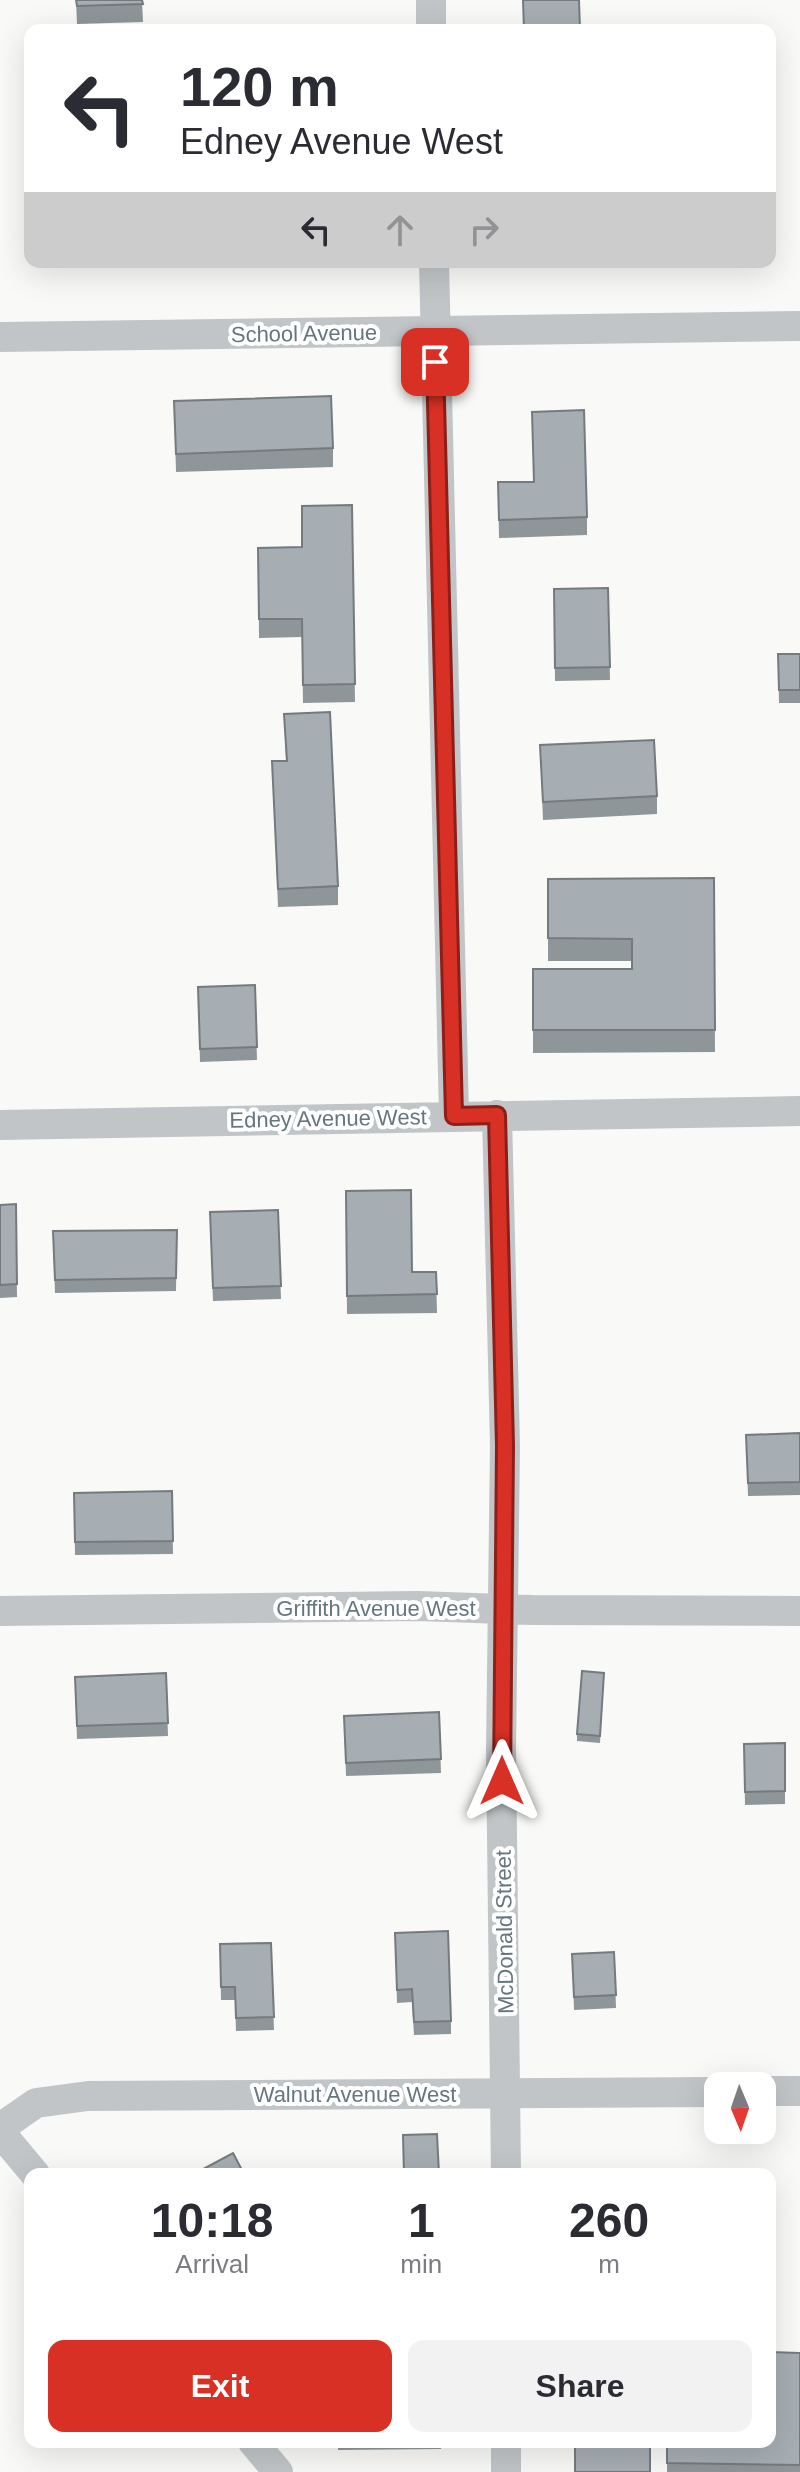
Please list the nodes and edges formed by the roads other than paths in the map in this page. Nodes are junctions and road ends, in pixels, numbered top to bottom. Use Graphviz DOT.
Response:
graph roads {
  1 [pos="431,0"];
  2 [pos="431,24"];
  3 [pos="434,268"];
  4 [pos="800,326"];
  5 [pos="434,331"];
  6 [pos="0,337"];
  7 [pos="800,1111"];
  8 [pos="497,1115"];
  9 [pos="454,1116"];
  10 [pos="0,1125"];
  11 [pos="504,1608"];
  12 [pos="0,1611"];
  13 [pos="800,1611"];
  14 [pos="776,2091"];
  15 [pos="800,2091"];
  16 [pos="704,2092"];
  17 [pos="506,2094"];
  18 [pos="0,2130"];
  19 [pos="30,2168"];
  20 [pos="506,2168"];
  21 [pos="258,2448"];
  22 [pos="506,2448"];
  23 [pos="278,2472"];
  24 [pos="506,2472"];
  1 -- 2 [label="street"];
  3 -- 5 [label="street"];
  4 -- 5 [label="street, School Avenue"];
  5 -- 6 [label="street, School Avenue"];
  5 -- 9 [label="street"];
  7 -- 8 [label="street, Edney Avenue West"];
  8 -- 9 [label="street, Edney Avenue West"];
  8 -- 11 [label="street, McDonald Street"];
  9 -- 10 [label="street, Edney Avenue West"];
  11 -- 12 [label="street, Griffith Avenue West"];
  11 -- 13 [label="street, Griffith Avenue West"];
  11 -- 17 [label="street, McDonald Street"];
  14 -- 15 [label="street"];
  16 -- 17 [label="street, Walnut Avenue West"];
  17 -- 18 [label="street, Walnut Avenue West"];
  17 -- 20 [label="street, McDonald Street"];
  18 -- 19 [label="street"];
  21 -- 23 [label="street"];
  22 -- 24 [label="street"];
}
